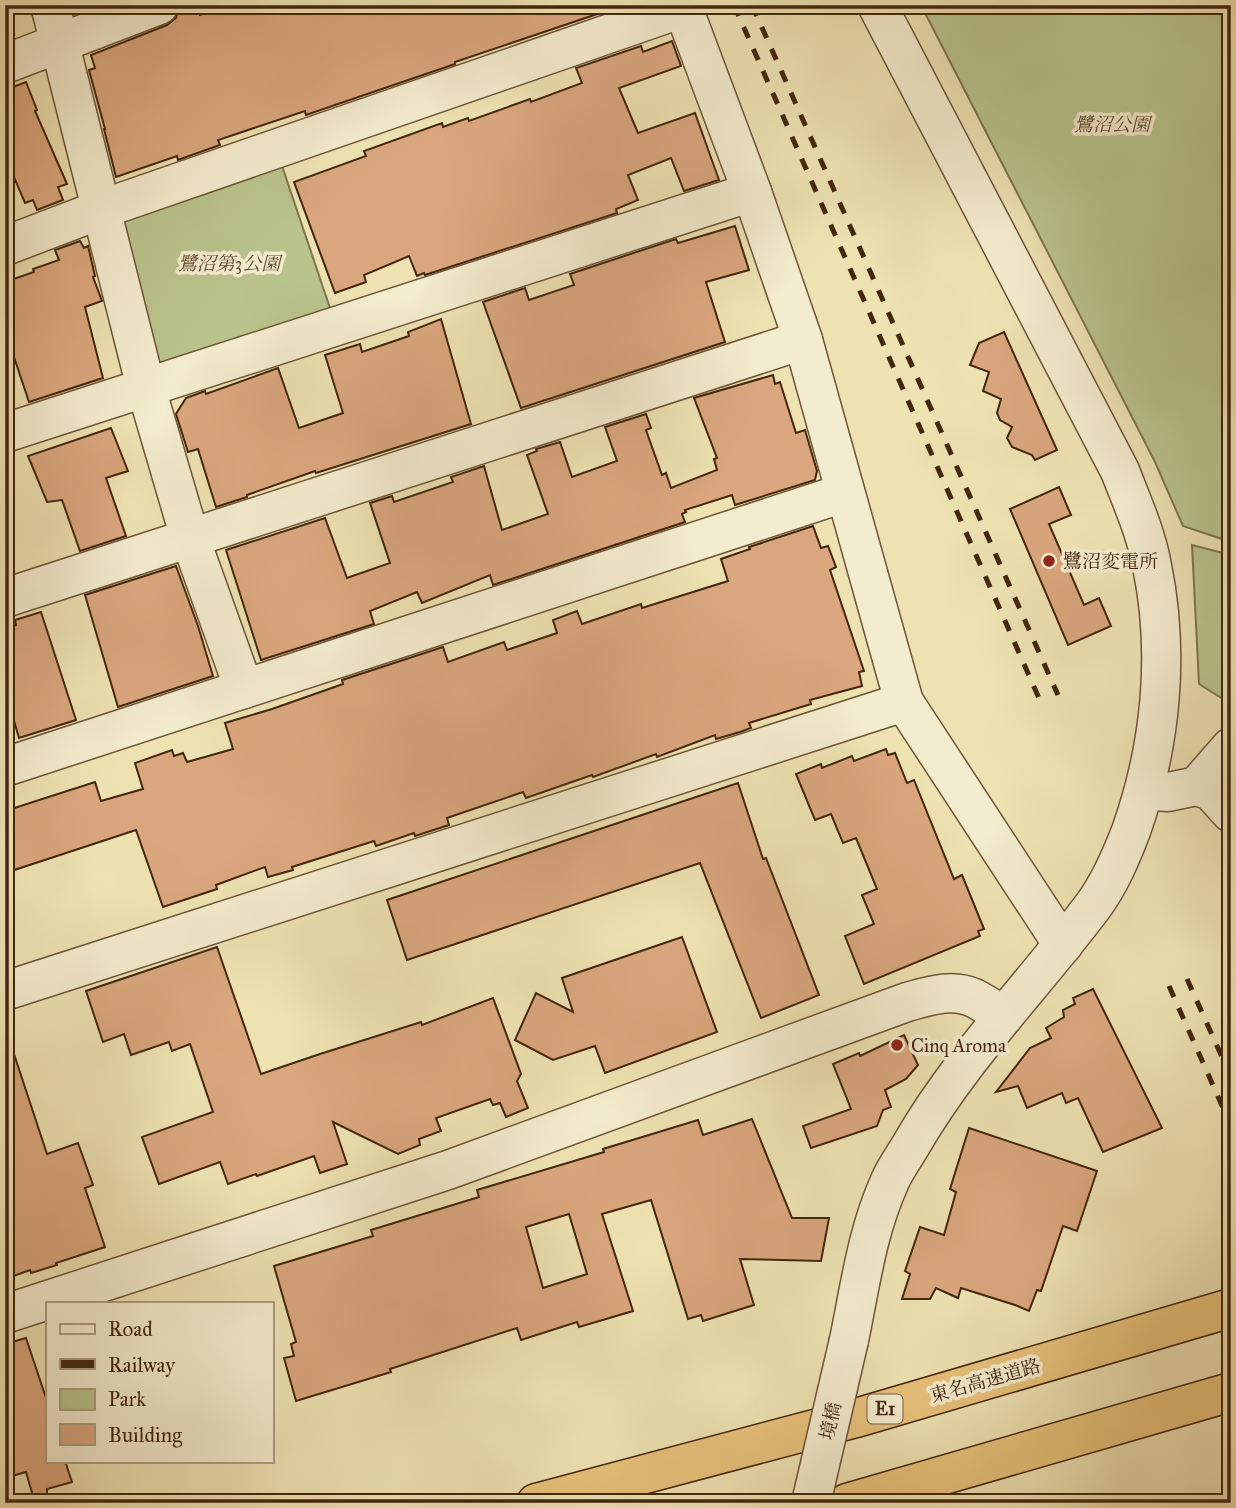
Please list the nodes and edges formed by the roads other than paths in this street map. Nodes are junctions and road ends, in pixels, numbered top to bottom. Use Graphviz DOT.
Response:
graph roads {
  1 [pos="50,5"];
  2 [pos="159,5"];
  3 [pos="877,5"];
  4 [pos="683,7"];
  5 [pos="59,43"];
  6 [pos="5,64"];
  7 [pos="752,192"];
  8 [pos="102,209"];
  9 [pos="5,246"];
  10 [pos="803,341"];
  11 [pos="146,388"];
  12 [pos="5,433"];
  13 [pos="844,493"];
  14 [pos="190,538"];
  15 [pos="5,598"];
  16 [pos="244,689"];
  17 [pos="904,702"];
  18 [pos="1231,747"];
  19 [pos="5,767"];
  20 [pos="1197,786"];
  21 [pos="1144,790"];
  22 [pos="1231,813"];
  23 [pos="1063,944"];
  24 [pos="5,991"];
  25 [pos="1004,1016"];
  26 [pos="1231,1308"];
  27 [pos="5,1314"];
  28 [pos="1231,1392"];
  29 [pos="536,1503"];
  30 [pos="811,1503"];
  31 [pos="847,1503"];
  1 -- 5 [label="street"];
  2 -- 5 [label="street"];
  3 -- 21 [label="street, 境橋"];
  4 -- 7 [label="street"];
  4 -- 8 [label="street"];
  5 -- 6 [label="street"];
  5 -- 8 [label="street"];
  7 -- 10 [label="street"];
  7 -- 11 [label="street"];
  8 -- 9 [label="street"];
  8 -- 11 [label="street"];
  10 -- 13 [label="street"];
  10 -- 14 [label="street"];
  11 -- 12 [label="street"];
  11 -- 14 [label="street"];
  13 -- 16 [label="street"];
  13 -- 17 [label="street"];
  14 -- 15 [label="street"];
  14 -- 16 [label="street"];
  16 -- 19 [label="street"];
  17 -- 23 [label="street"];
  17 -- 24 [label="street"];
  18 -- 20 [label="street"];
  20 -- 21 [label="street"];
  20 -- 22 [label="street"];
  21 -- 23 [label="street, 境橋"];
  23 -- 25 [label="street, 境橋"];
  25 -- 27 [label="street"];
  25 -- 30 [label="street, 境橋, bridge"];
  26 -- 29 [label="highway, 東名高速道路 / E1"];
  28 -- 31 [label="highway"];
}
